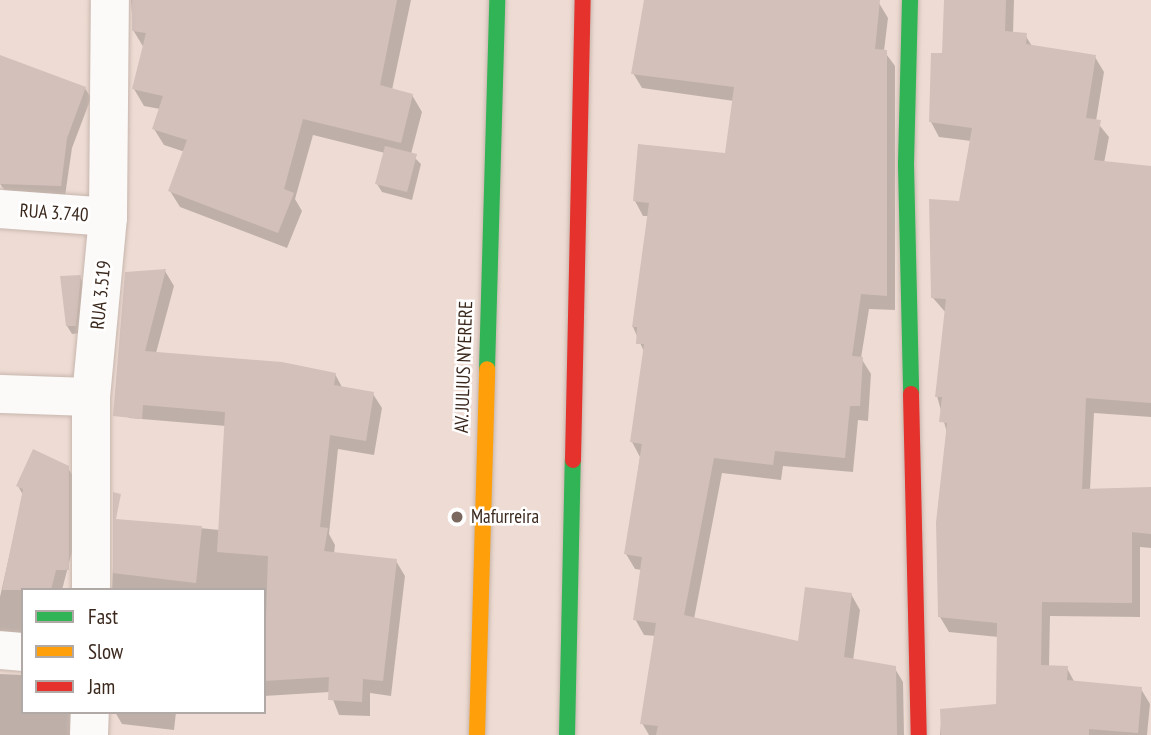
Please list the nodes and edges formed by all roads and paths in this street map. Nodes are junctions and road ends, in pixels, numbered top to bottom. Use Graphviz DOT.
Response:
graph roads {
  1 [pos="110,0"];
  2 [pos="497,0"];
  3 [pos="583,0"];
  4 [pos="910,0"];
  5 [pos="0,209"];
  6 [pos="108,217"];
  7 [pos="0,394"];
  8 [pos="90,397"];
  9 [pos="91,588"];
  10 [pos="0,650"];
  11 [pos="21,652"];
  12 [pos="90,714"];
  13 [pos="89,735"];
  14 [pos="477,735"];
  15 [pos="566,735"];
  16 [pos="919,735"];
  1 -- 6 [label="street, RUA 3.519"];
  2 -- 14 [label="main road, AV. JULIUS NYERERE"];
  3 -- 15 [label="main road"];
  4 -- 16 [label="main road"];
  5 -- 6 [label="street, RUA 3.740"];
  6 -- 8 [label="street, RUA 3.519"];
  7 -- 8 [label="street"];
  8 -- 9 [label="street, RUA 3.519"];
  10 -- 11 [label="street"];
  12 -- 13 [label="street"];
}
